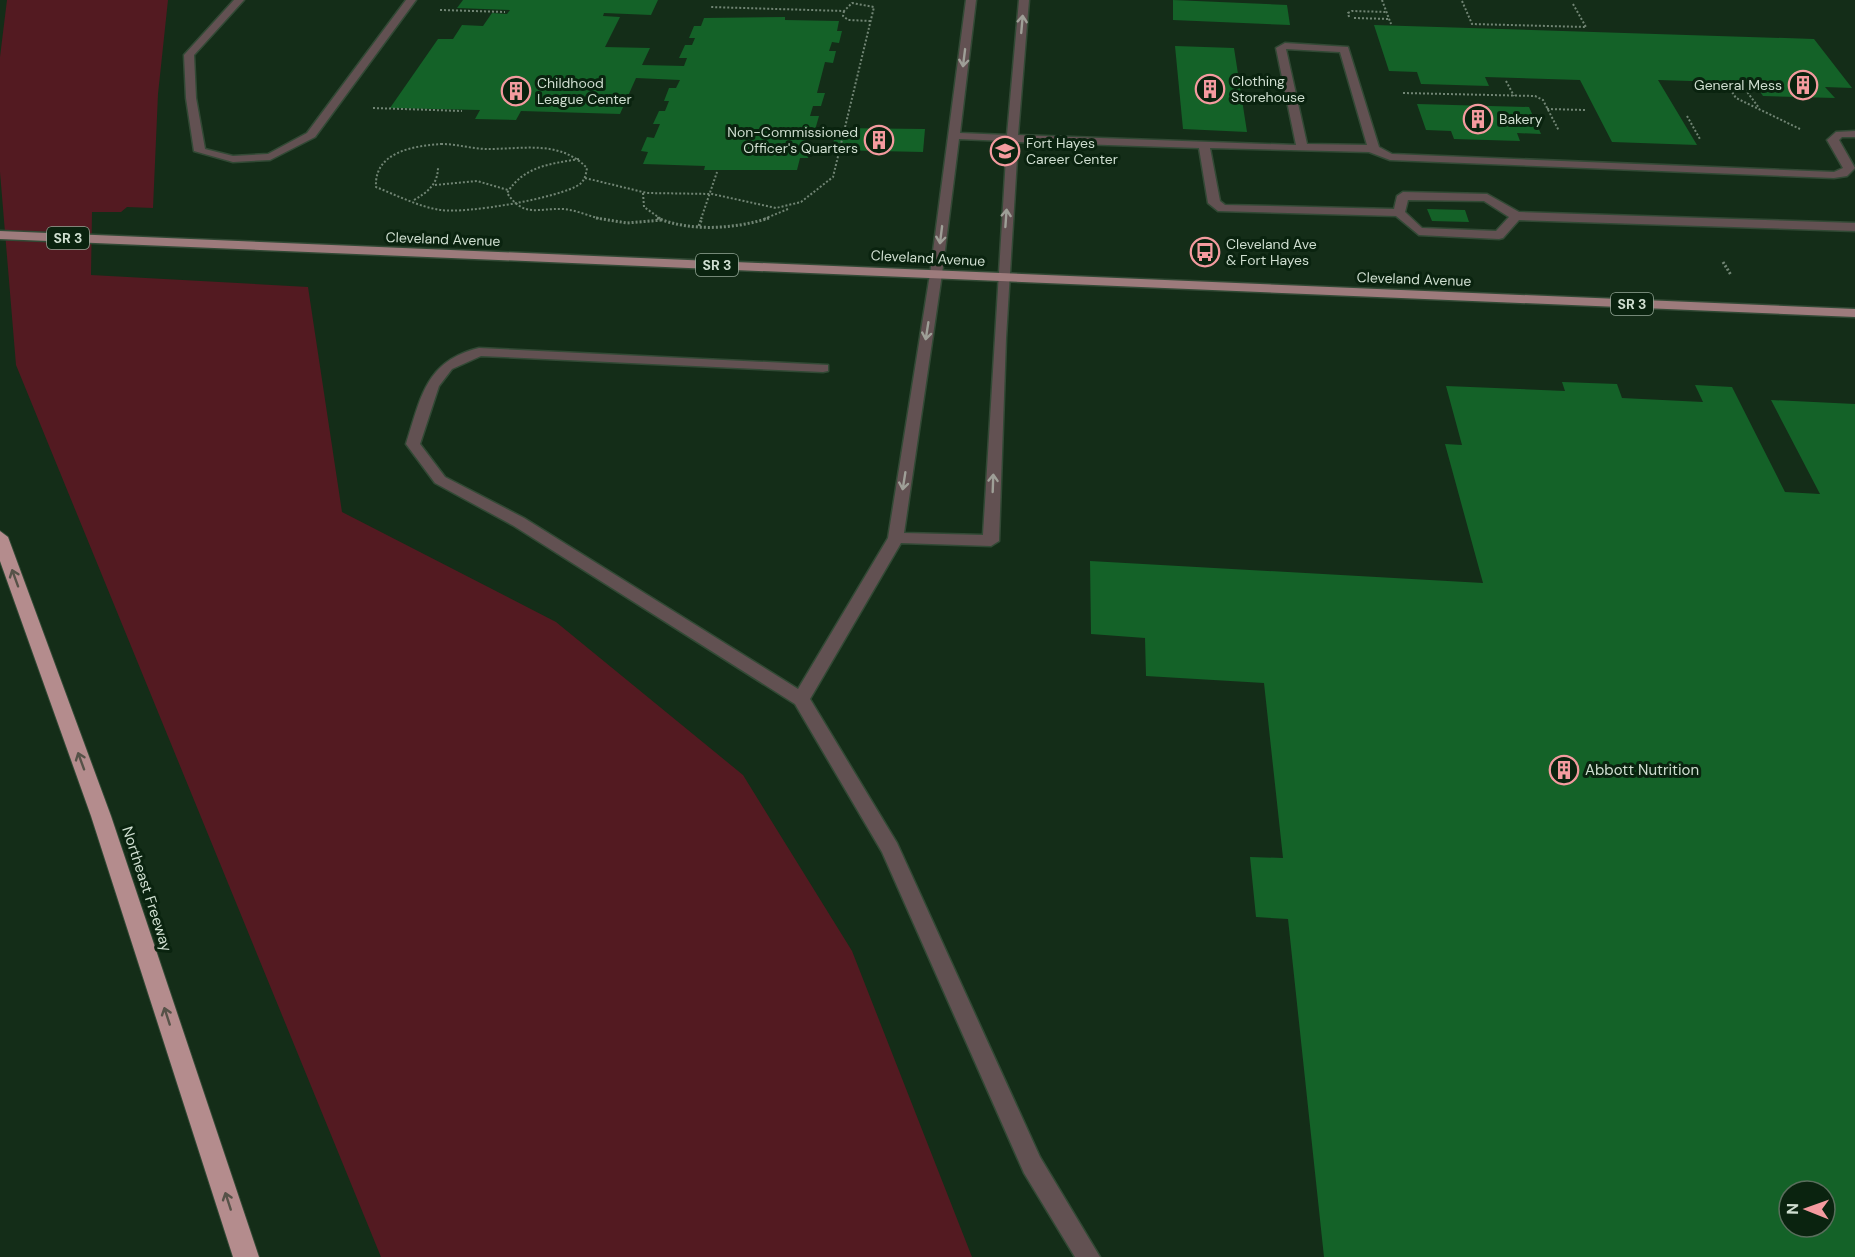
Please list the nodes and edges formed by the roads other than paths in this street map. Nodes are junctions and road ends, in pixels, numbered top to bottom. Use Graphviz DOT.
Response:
graph roads {
  1 [pos="239,0"];
  2 [pos="411,0"];
  3 [pos="971,0"];
  4 [pos="1024,0"];
  5 [pos="1855,134"];
  6 [pos="954,136"];
  7 [pos="1011,138"];
  8 [pos="1204,145"];
  9 [pos="1302,147"];
  10 [pos="1374,149"];
  11 [pos="1398,213"];
  12 [pos="1516,216"];
  13 [pos="1855,227"];
  14 [pos="0,235"];
  15 [pos="936,274"];
  16 [pos="1003,277"];
  17 [pos="1855,313"];
  18 [pos="823,368"];
  19 [pos="0,537"];
  20 [pos="896,538"];
  21 [pos="801,699"];
  22 [pos="246,1257"];
  23 [pos="1088,1257"];
  1 -- 2 [label="lane"];
  3 -- 6 [label="lane, one-way"];
  7 -- 4 [label="lane, one-way"];
  5 -- 10 [label="lane"];
  6 -- 7 [label="lane"];
  6 -- 15 [label="lane, one-way"];
  7 -- 8 [label="lane"];
  16 -- 7 [label="lane, one-way"];
  8 -- 9 [label="lane"];
  8 -- 11 [label="lane"];
  9 -- 10 [label="lane"];
  9 -- 10 [label="lane"];
  11 -- 12 [label="lane"];
  11 -- 12 [label="lane"];
  12 -- 13 [label="lane"];
  14 -- 15 [label="main road, Cleveland Avenue / SR 3"];
  15 -- 16 [label="main road, Cleveland Avenue / SR 3"];
  15 -- 20 [label="lane, one-way"];
  16 -- 17 [label="main road, Cleveland Avenue / SR 3"];
  20 -- 16 [label="lane, one-way"];
  18 -- 21 [label="lane"];
  22 -- 19 [label="highway, Northeast Freeway, one-way"];
  20 -- 21 [label="lane"];
  21 -- 23 [label="lane"];
}
